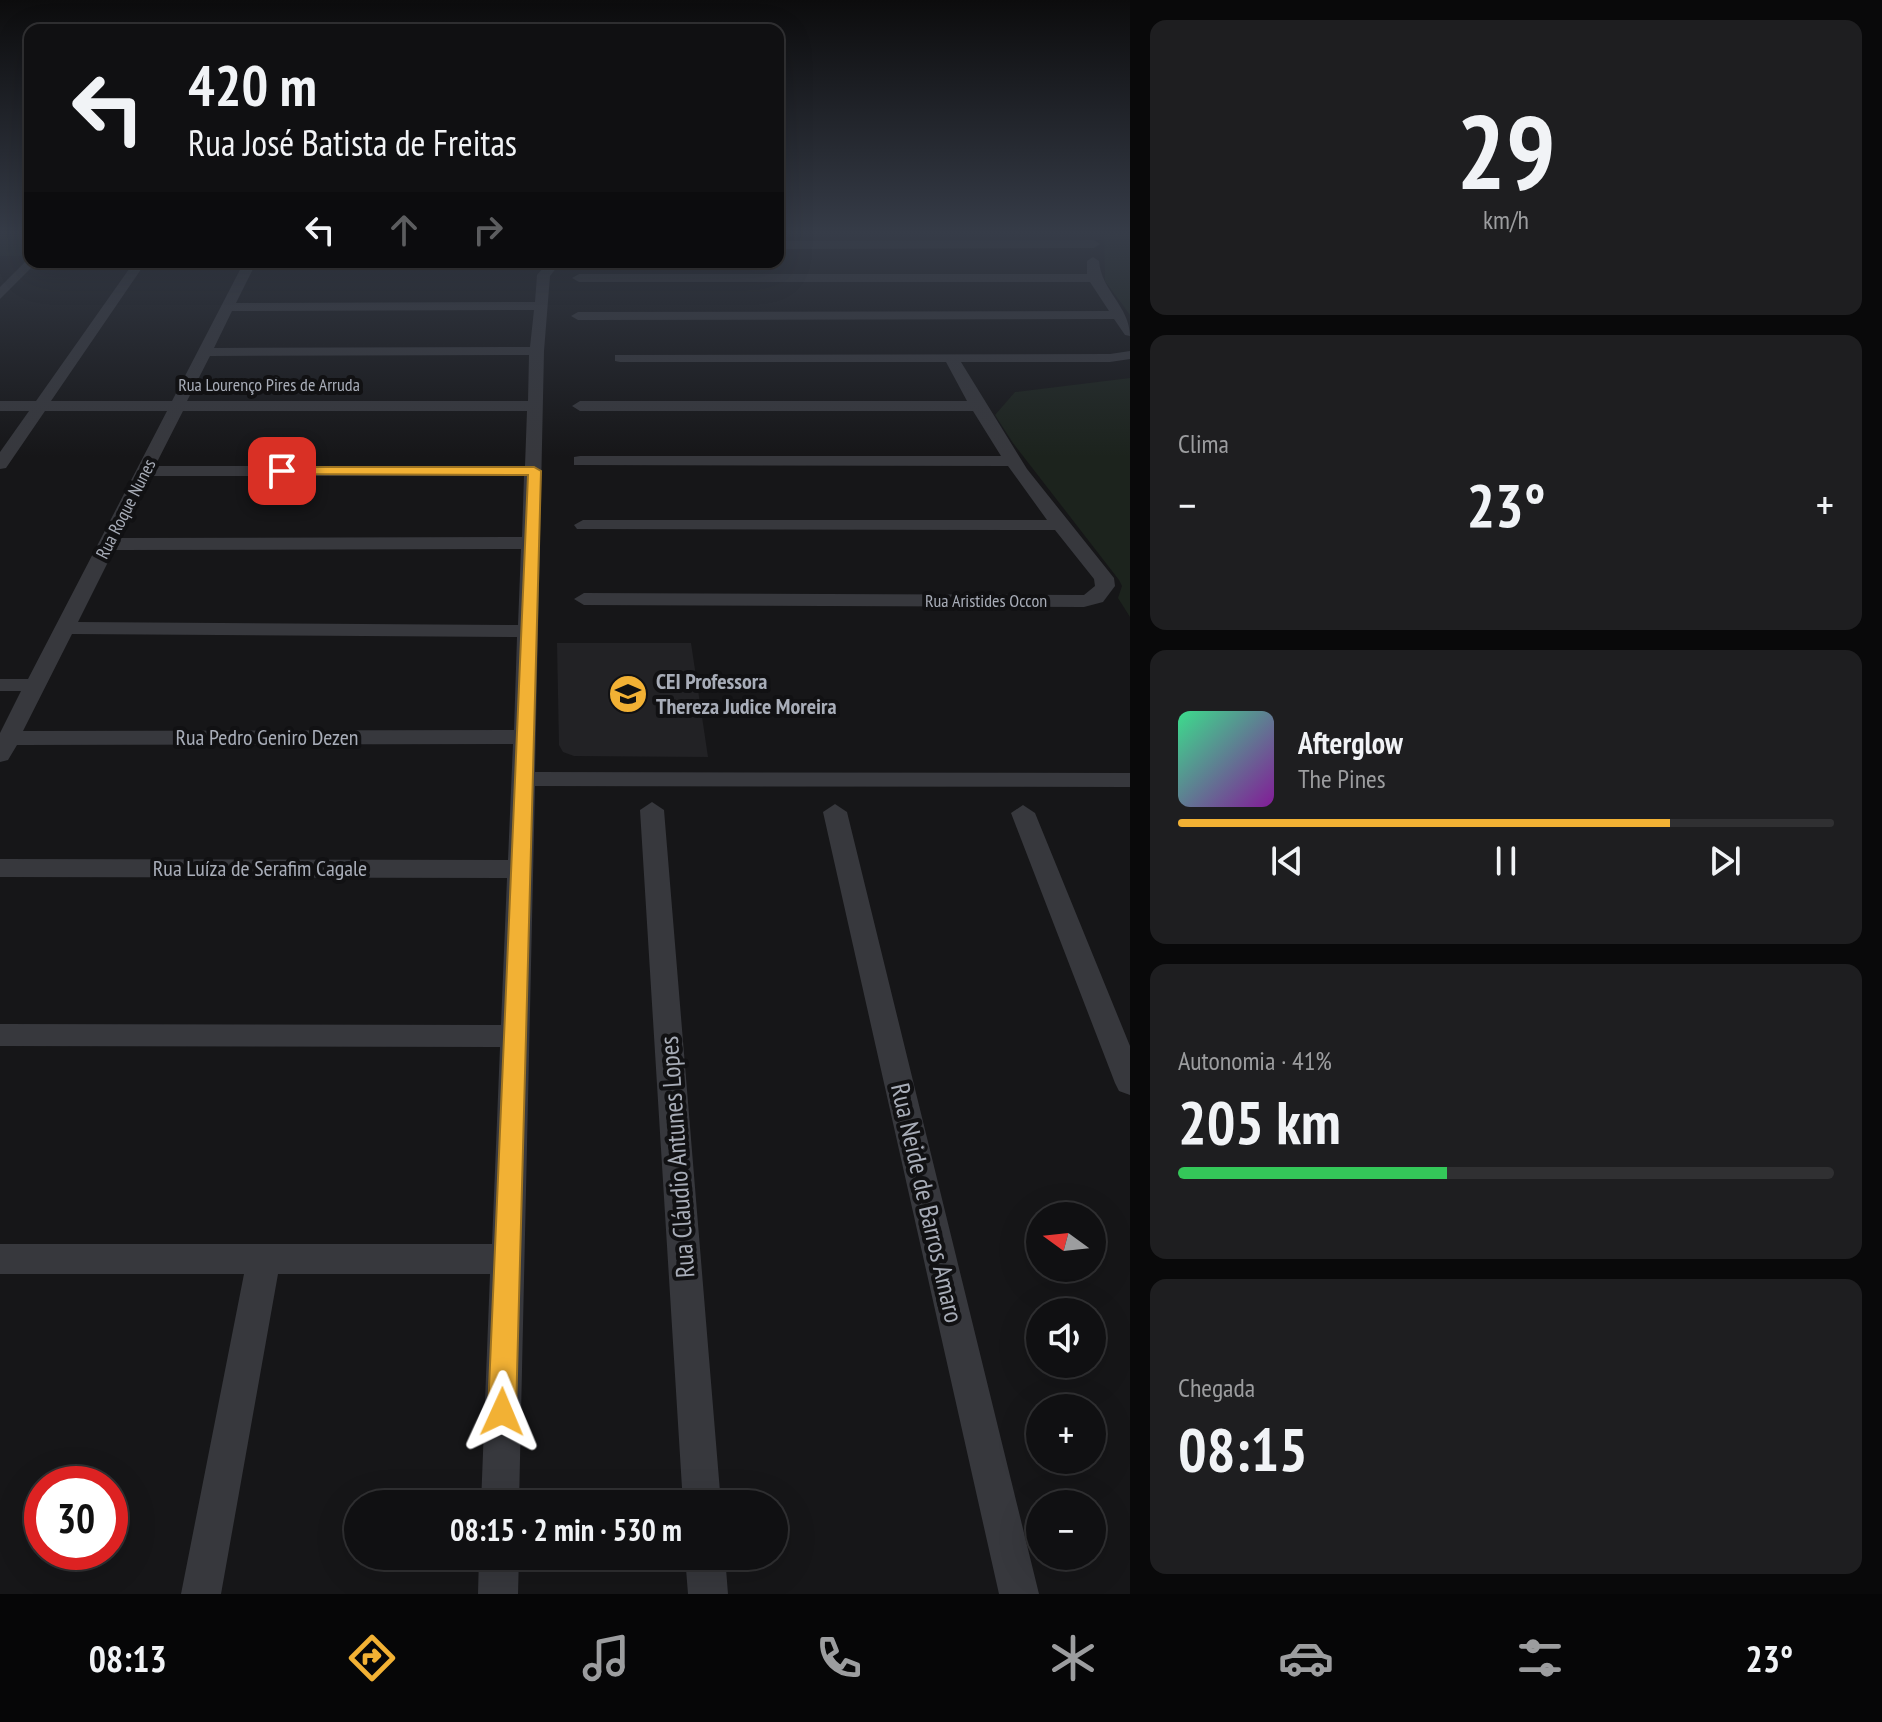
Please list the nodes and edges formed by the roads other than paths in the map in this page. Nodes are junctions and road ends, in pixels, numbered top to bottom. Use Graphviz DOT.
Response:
graph roads {
  1 [pos="107,308"];
  2 [pos="226,308"];
  3 [pos="539,308"];
  4 [pos="1114,308"];
  5 [pos="1118,315"];
  6 [pos="578,316"];
  7 [pos="1130,332"];
  8 [pos="537,351"];
  9 [pos="204,352"];
  10 [pos="1129,355"];
  11 [pos="620,358"];
  12 [pos="951,358"];
  13 [pos="178,405"];
  14 [pos="0,406"];
  15 [pos="39,406"];
  16 [pos="537,406"];
  17 [pos="580,406"];
  18 [pos="975,406"];
  19 [pos="580,461"];
  20 [pos="1010,461"];
  21 [pos="0,464"];
  22 [pos="145,471"];
  23 [pos="534,471"];
  24 [pos="583,525"];
  25 [pos="1060,525"];
  26 [pos="532,543"];
  27 [pos="108,544"];
  28 [pos="584,599"];
  29 [pos="64,628"];
  30 [pos="530,631"];
  31 [pos="0,685"];
  32 [pos="35,685"];
  33 [pos="526,737"];
  34 [pos="4,746"];
  35 [pos="525,779"];
  36 [pos="1130,780"];
  37 [pos="652,810"];
  38 [pos="835,812"];
  39 [pos="1023,813"];
  40 [pos="0,868"];
  41 [pos="519,869"];
  42 [pos="0,1035"];
  43 [pos="513,1036"];
  44 [pos="1130,1083"];
  45 [pos="0,1259"];
  46 [pos="506,1259"];
  47 [pos="264,1260"];
  48 [pos="500,1490"];
  49 [pos="701,1490"];
  50 [pos="499,1570"];
  51 [pos="706,1570"];
  52 [pos="201,1594"];
  53 [pos="498,1594"];
  54 [pos="708,1594"];
  55 [pos="1019,1594"];
  1 -- 15 [label="street"];
  2 -- 9 [label="street, Rua Roque Nunes"];
  3 -- 8 [label="street"];
  4 -- 5 [label="street"];
  5 -- 6 [label="street"];
  5 -- 7 [label="street"];
  8 -- 9 [label="street"];
  8 -- 16 [label="street"];
  9 -- 13 [label="street, Rua Roque Nunes"];
  10 -- 12 [label="street"];
  11 -- 12 [label="street"];
  12 -- 18 [label="street, Rua Aristides Occon"];
  13 -- 15 [label="street, Rua Lourenço Pires de Arruda"];
  13 -- 16 [label="street, Rua Lourenço Pires de Arruda"];
  13 -- 22 [label="street, Rua Roque Nunes"];
  14 -- 15 [label="street, Rua Lourenço Pires de Arruda"];
  15 -- 21 [label="street"];
  16 -- 23 [label="street"];
  17 -- 18 [label="street"];
  18 -- 20 [label="street, Rua Aristides Occon"];
  19 -- 20 [label="street"];
  20 -- 25 [label="street, Rua Aristides Occon"];
  22 -- 23 [label="street"];
  22 -- 27 [label="street, Rua Roque Nunes"];
  23 -- 26 [label="street"];
  24 -- 25 [label="street"];
  25 -- 28 [label="street, Rua Aristides Occon"];
  26 -- 27 [label="street"];
  26 -- 30 [label="street"];
  27 -- 29 [label="street, Rua Roque Nunes"];
  29 -- 30 [label="street"];
  29 -- 32 [label="street, Rua Roque Nunes"];
  30 -- 33 [label="street"];
  31 -- 32 [label="street"];
  32 -- 34 [label="street, Rua Roque Nunes"];
  33 -- 34 [label="street, Rua Pedro Geniro Dezen"];
  33 -- 35 [label="street"];
  35 -- 36 [label="street"];
  35 -- 41 [label="street"];
  37 -- 49 [label="street, Rua Cláudio Antunes Lopes"];
  38 -- 55 [label="street, Rua Neide de Barros Amaro"];
  39 -- 44 [label="street"];
  40 -- 41 [label="street, Rua Luíza de Serafim Cagale"];
  41 -- 43 [label="street"];
  42 -- 43 [label="street"];
  43 -- 46 [label="street"];
  45 -- 47 [label="street"];
  46 -- 47 [label="street"];
  46 -- 48 [label="street"];
  47 -- 52 [label="street"];
  50 -- 53 [label="street"];
  51 -- 54 [label="street"];
}
